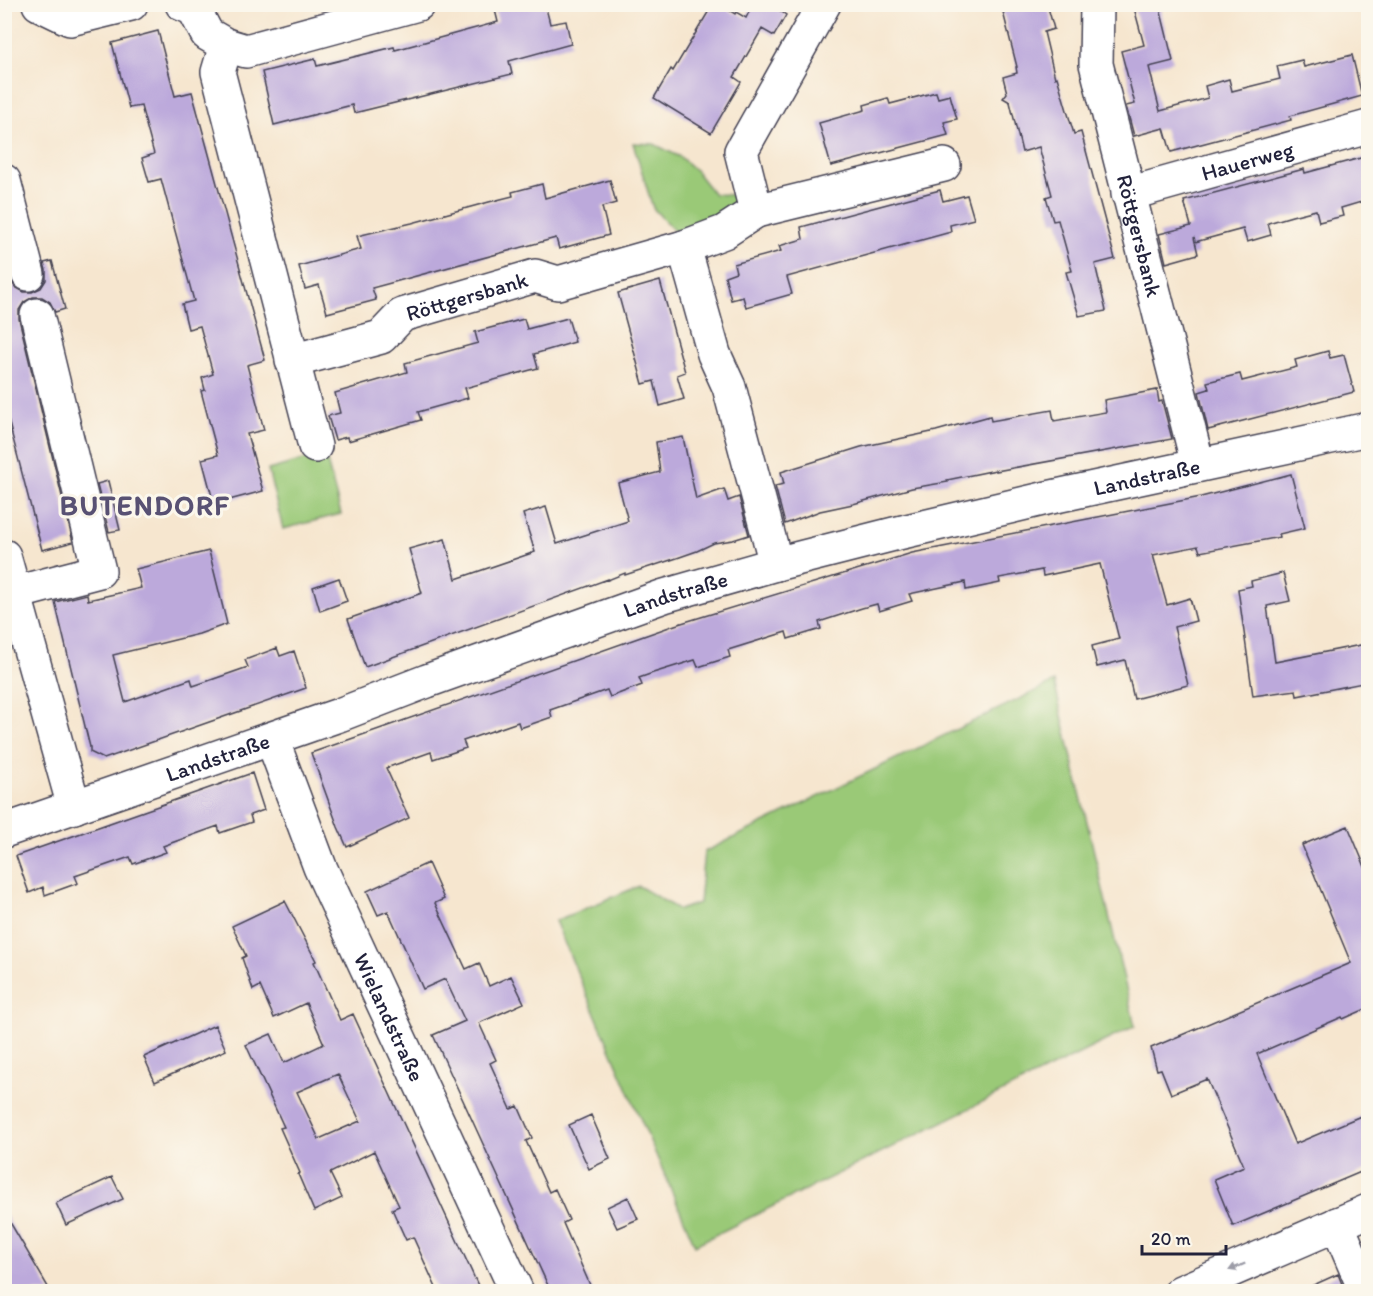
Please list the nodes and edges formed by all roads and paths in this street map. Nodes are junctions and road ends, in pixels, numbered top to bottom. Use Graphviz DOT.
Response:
graph roads {
  1 [pos="39,4"];
  2 [pos="131,4"];
  3 [pos="182,4"];
  4 [pos="418,4"];
  5 [pos="824,4"];
  6 [pos="1097,4"];
  7 [pos="226,45"];
  8 [pos="1368,127"];
  9 [pos="944,165"];
  10 [pos="4,181"];
  11 [pos="1128,194"];
  12 [pos="756,211"];
  13 [pos="684,247"];
  14 [pos="28,274"];
  15 [pos="37,315"];
  16 [pos="292,360"];
  17 [pos="1368,429"];
  18 [pos="315,446"];
  19 [pos="1198,465"];
  20 [pos="4,556"];
  21 [pos="776,564"];
  22 [pos="15,593"];
  23 [pos="272,739"];
  24 [pos="74,807"];
  25 [pos="4,831"];
  26 [pos="1368,1211"];
  27 [pos="1337,1224"];
  28 [pos="517,1292"];
  29 [pos="1181,1292"];
  30 [pos="1366,1292"];
  1 -- 2 [label="street"];
  3 -- 7 [label="street"];
  4 -- 7 [label="street"];
  5 -- 12 [label="street"];
  6 -- 11 [label="street, Röttgersbank"];
  7 -- 16 [label="street"];
  8 -- 11 [label="street, Hauerweg"];
  9 -- 12 [label="street, Röttgersbank"];
  10 -- 14 [label="street"];
  11 -- 19 [label="street, Röttgersbank"];
  12 -- 13 [label="street, Röttgersbank"];
  13 -- 16 [label="street, Röttgersbank"];
  13 -- 21 [label="street"];
  15 -- 22 [label="street"];
  16 -- 18 [label="street"];
  17 -- 19 [label="street, Landstraße"];
  19 -- 21 [label="street, Landstraße"];
  20 -- 22 [label="street"];
  21 -- 23 [label="street, Landstraße"];
  22 -- 24 [label="street"];
  23 -- 24 [label="street, Landstraße"];
  23 -- 28 [label="street, Wielandstraße"];
  24 -- 25 [label="street, Landstraße"];
  26 -- 27 [label="street"];
  27 -- 29 [label="street, one-way"];
  27 -- 30 [label="street"];
}
